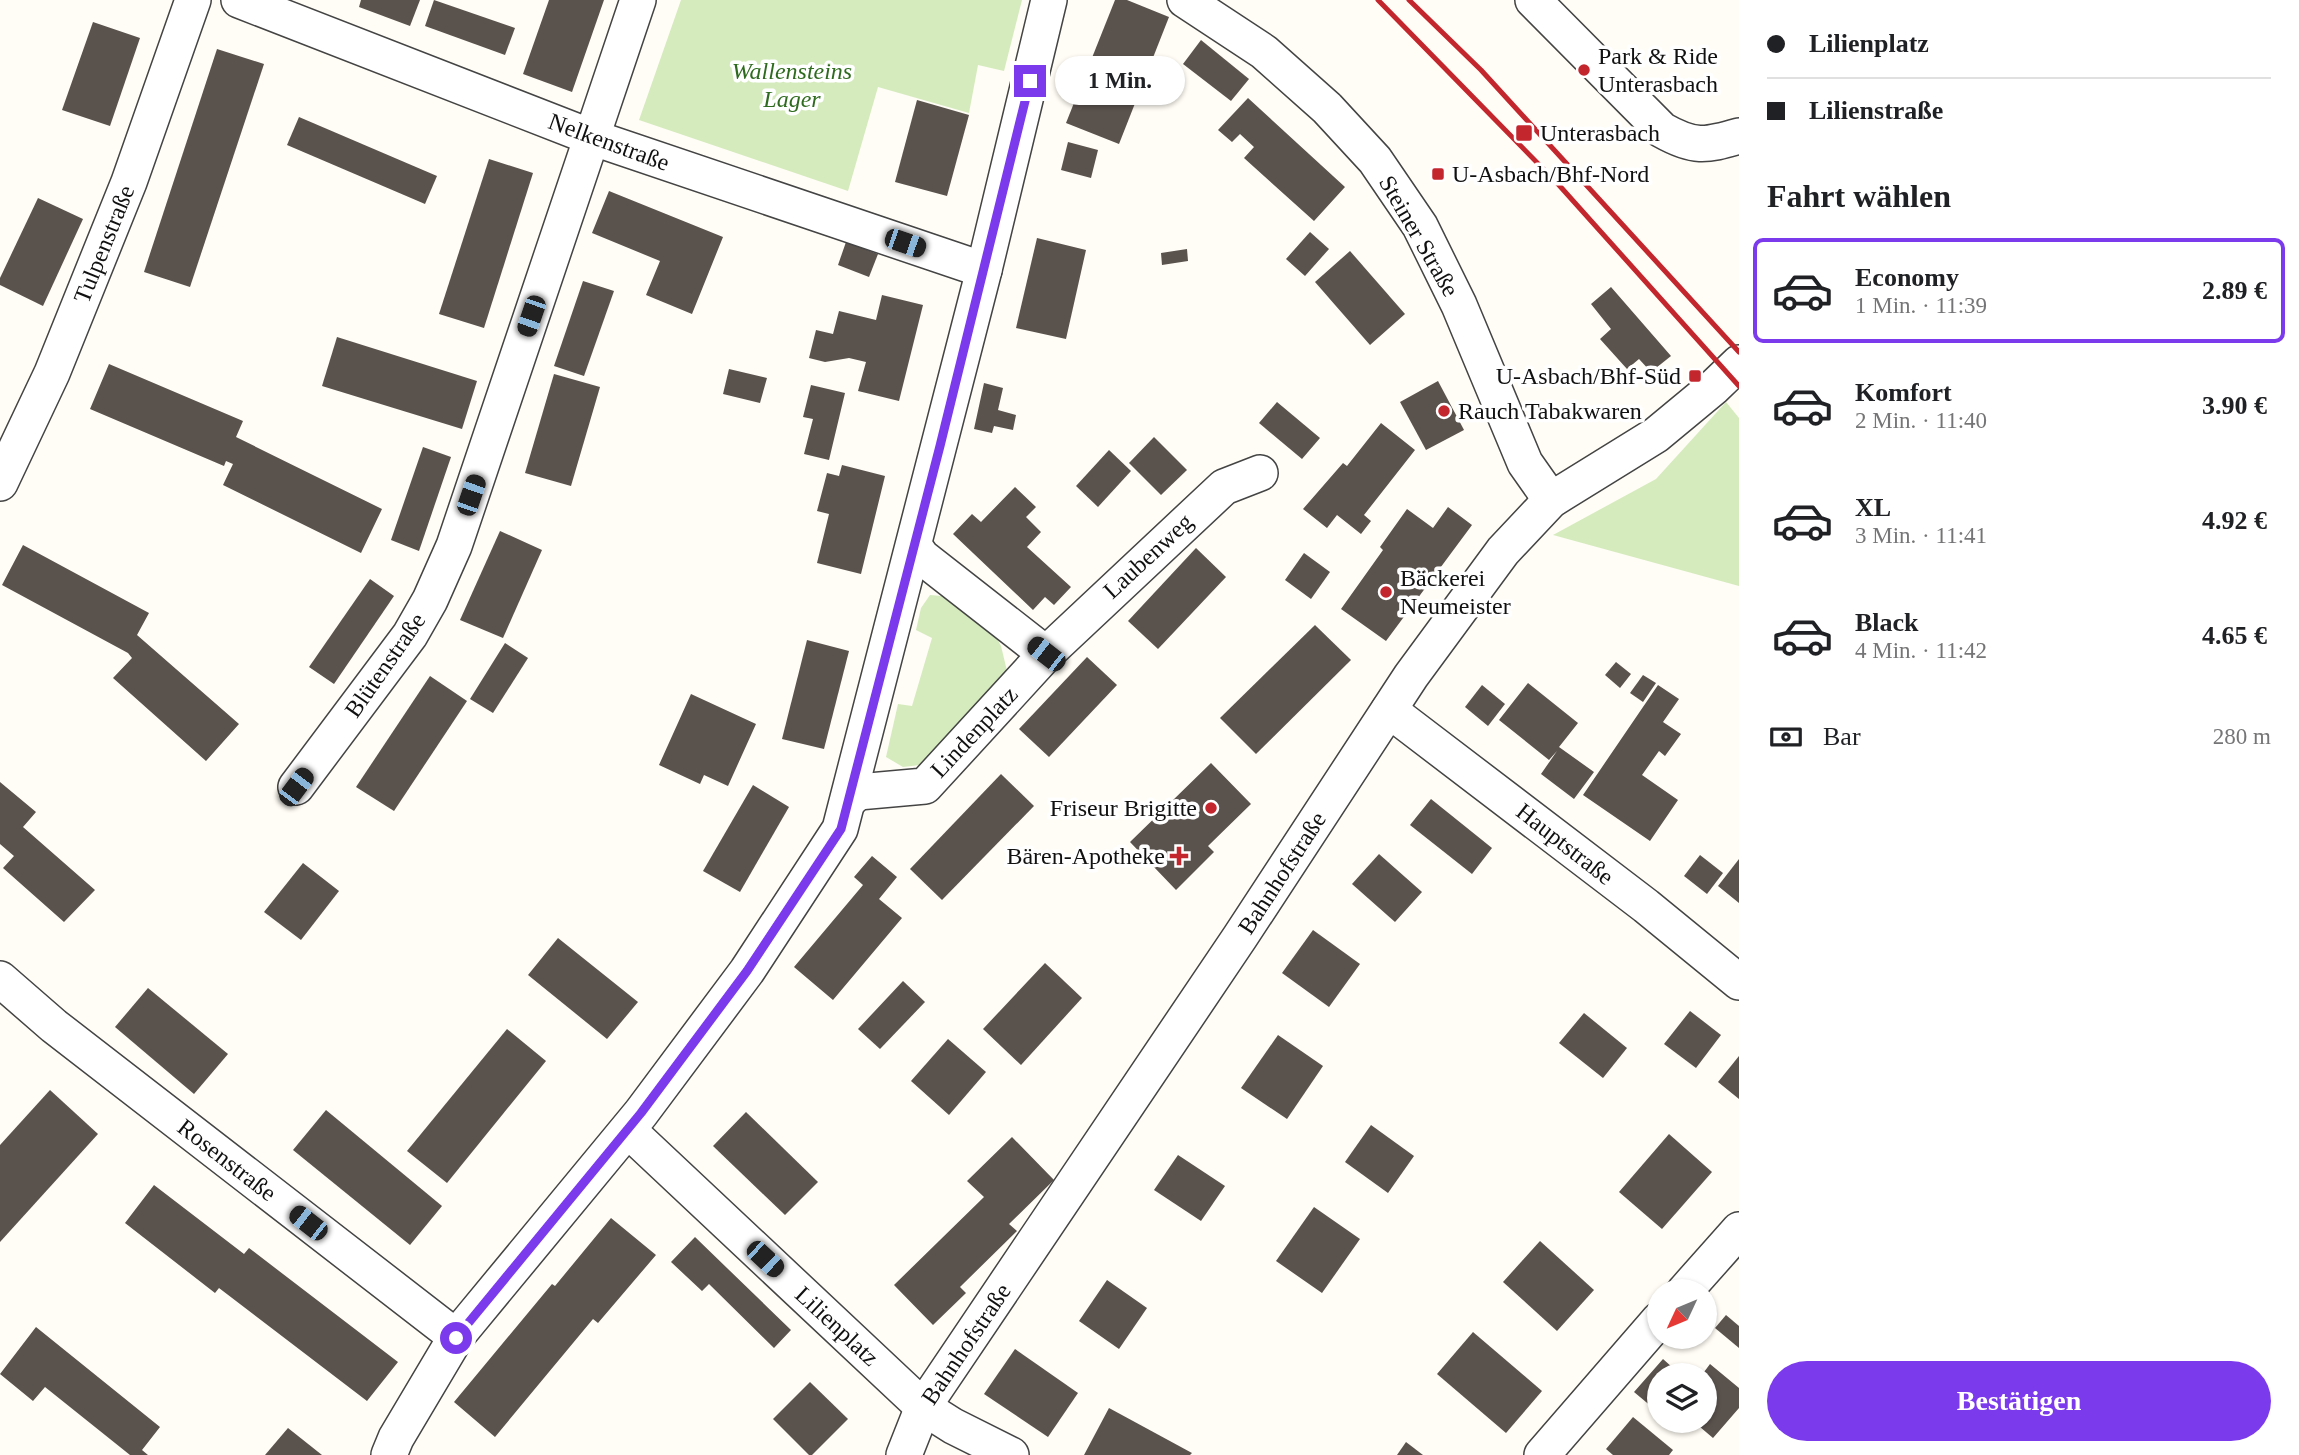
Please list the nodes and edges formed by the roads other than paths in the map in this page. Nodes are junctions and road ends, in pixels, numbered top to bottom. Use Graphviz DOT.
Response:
graph roads {
  1 [pos="193,0"];
  2 [pos="239,0"];
  3 [pos="638,0"];
  4 [pos="1049,0"];
  5 [pos="1185,0"];
  6 [pos="1533,0"];
  7 [pos="1739,136"];
  8 [pos="591,137"];
  9 [pos="984,270"];
  10 [pos="1739,363"];
  11 [pos="1260,473"];
  12 [pos="0,483"];
  13 [pos="1551,500"];
  14 [pos="914,546"];
  15 [pos="1046,654"];
  16 [pos="1389,710"];
  17 [pos="296,787"];
  18 [pos="850,799"];
  19 [pos="0,979"];
  20 [pos="1739,982"];
  21 [pos="634,1122"];
  22 [pos="1739,1230"];
  23 [pos="1696,1279"];
  24 [pos="1647,1334"];
  25 [pos="456,1338"];
  26 [pos="923,1407"];
  27 [pos="401,1449"];
  28 [pos="904,1455"];
  29 [pos="1011,1455"];
  30 [pos="1542,1455"];
  1 -- 12 [label="street, Tulpenstraße"];
  2 -- 8 [label="street, Nelkenstraße"];
  3 -- 8 [label="street, Blütenstraße"];
  4 -- 9 [label="street"];
  5 -- 13 [label="street, Steiner Straße"];
  6 -- 7 [label="street"];
  8 -- 9 [label="street, Nelkenstraße"];
  8 -- 17 [label="street, Blütenstraße"];
  9 -- 14 [label="street"];
  10 -- 13 [label="street, Bahnhofstraße"];
  11 -- 15 [label="street, Laubenweg"];
  13 -- 16 [label="street, Bahnhofstraße"];
  14 -- 15 [label="street"];
  14 -- 18 [label="street"];
  15 -- 18 [label="street, Lindenplatz"];
  16 -- 20 [label="street, Hauptstraße"];
  16 -- 26 [label="street, Bahnhofstraße"];
  18 -- 21 [label="street"];
  19 -- 25 [label="street, Rosenstraße"];
  21 -- 25 [label="street"];
  21 -- 26 [label="street, Lilienplatz"];
  22 -- 23 [label="street"];
  24 -- 30 [label="street"];
  25 -- 27 [label="street"];
  26 -- 28 [label="street, Bahnhofstraße"];
  26 -- 29 [label="street, Lilienplatz"];
}
